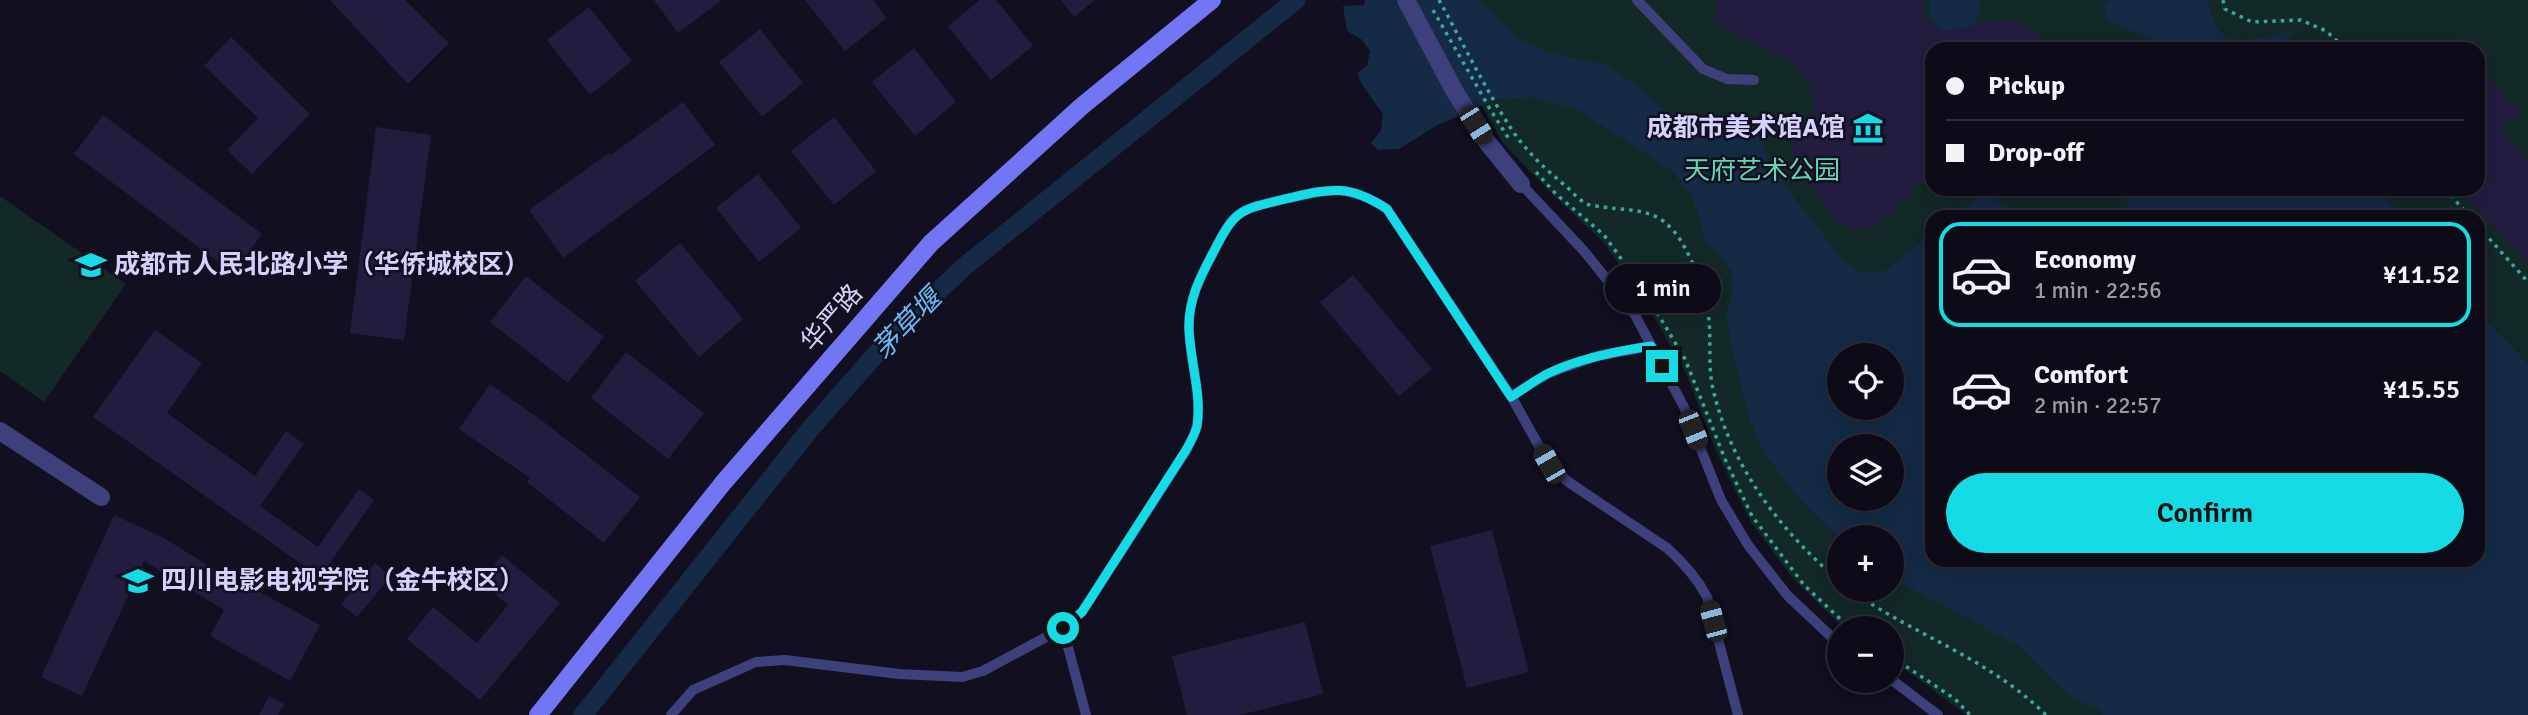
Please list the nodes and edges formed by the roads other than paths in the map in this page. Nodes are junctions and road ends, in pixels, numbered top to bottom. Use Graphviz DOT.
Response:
graph roads {
  1 [pos="1212,0"];
  2 [pos="1406,0"];
  3 [pos="1637,0"];
  4 [pos="1754,80"];
  5 [pos="1521,184"];
  6 [pos="1651,346"];
  7 [pos="1511,397"];
  8 [pos="0,431"];
  9 [pos="102,497"];
  10 [pos="1063,628"];
  11 [pos="1827,633"];
  12 [pos="1904,689"];
  13 [pos="538,715"];
  14 [pos="671,715"];
  15 [pos="1086,715"];
  16 [pos="1738,715"];
  17 [pos="1938,715"];
  1 -- 13 [label="street, 华严路"];
  2 -- 5 [label="street"];
  3 -- 4 [label="lane"];
  5 -- 6 [label="lane"];
  6 -- 7 [label="lane"];
  6 -- 11 [label="lane"];
  7 -- 10 [label="lane"];
  7 -- 16 [label="lane"];
  8 -- 9 [label="street"];
  10 -- 14 [label="lane"];
  10 -- 15 [label="lane"];
  12 -- 17 [label="lane"];
}
